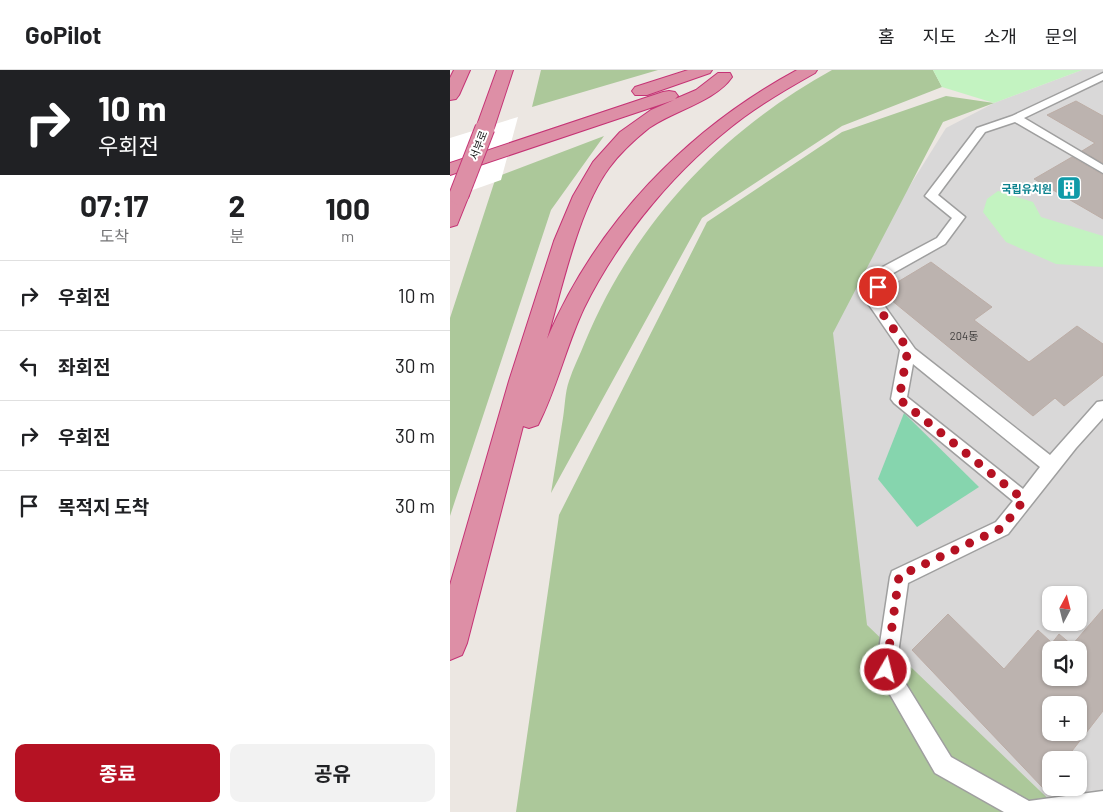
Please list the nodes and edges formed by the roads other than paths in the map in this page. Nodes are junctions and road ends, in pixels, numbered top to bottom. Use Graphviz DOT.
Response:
graph roads {
  1 [pos="462,70"];
  2 [pos="505,70"];
  3 [pos="809,70"];
  4 [pos="722,73"];
  5 [pos="1102,78"];
  6 [pos="450,95"];
  7 [pos="1016,118"];
  8 [pos="450,153"];
  9 [pos="450,169"];
  10 [pos="1103,170"];
  11 [pos="450,220"];
  12 [pos="907,351"];
  13 [pos="1103,407"];
  14 [pos="1051,466"];
  15 [pos="492,496"];
  16 [pos="1024,500"];
  17 [pos="450,643"];
  18 [pos="1103,802"];
  19 [pos="1026,812"];
  20 [pos="1031,812"];
  1 -- 6 [label="highway"];
  2 -- 11 [label="highway, 서부로, bridge"];
  3 -- 15 [label="highway"];
  4 -- 8 [label="highway"];
  4 -- 9 [label="highway"];
  4 -- 15 [label="highway"];
  5 -- 7 [label="lane"];
  7 -- 10 [label="lane"];
  7 -- 12 [label="lane"];
  12 -- 14 [label="lane"];
  12 -- 16 [label="lane"];
  13 -- 14 [label="lane"];
  14 -- 16 [label="lane"];
  15 -- 17 [label="highway"];
  16 -- 19 [label="lane"];
  18 -- 20 [label="lane"];
}
